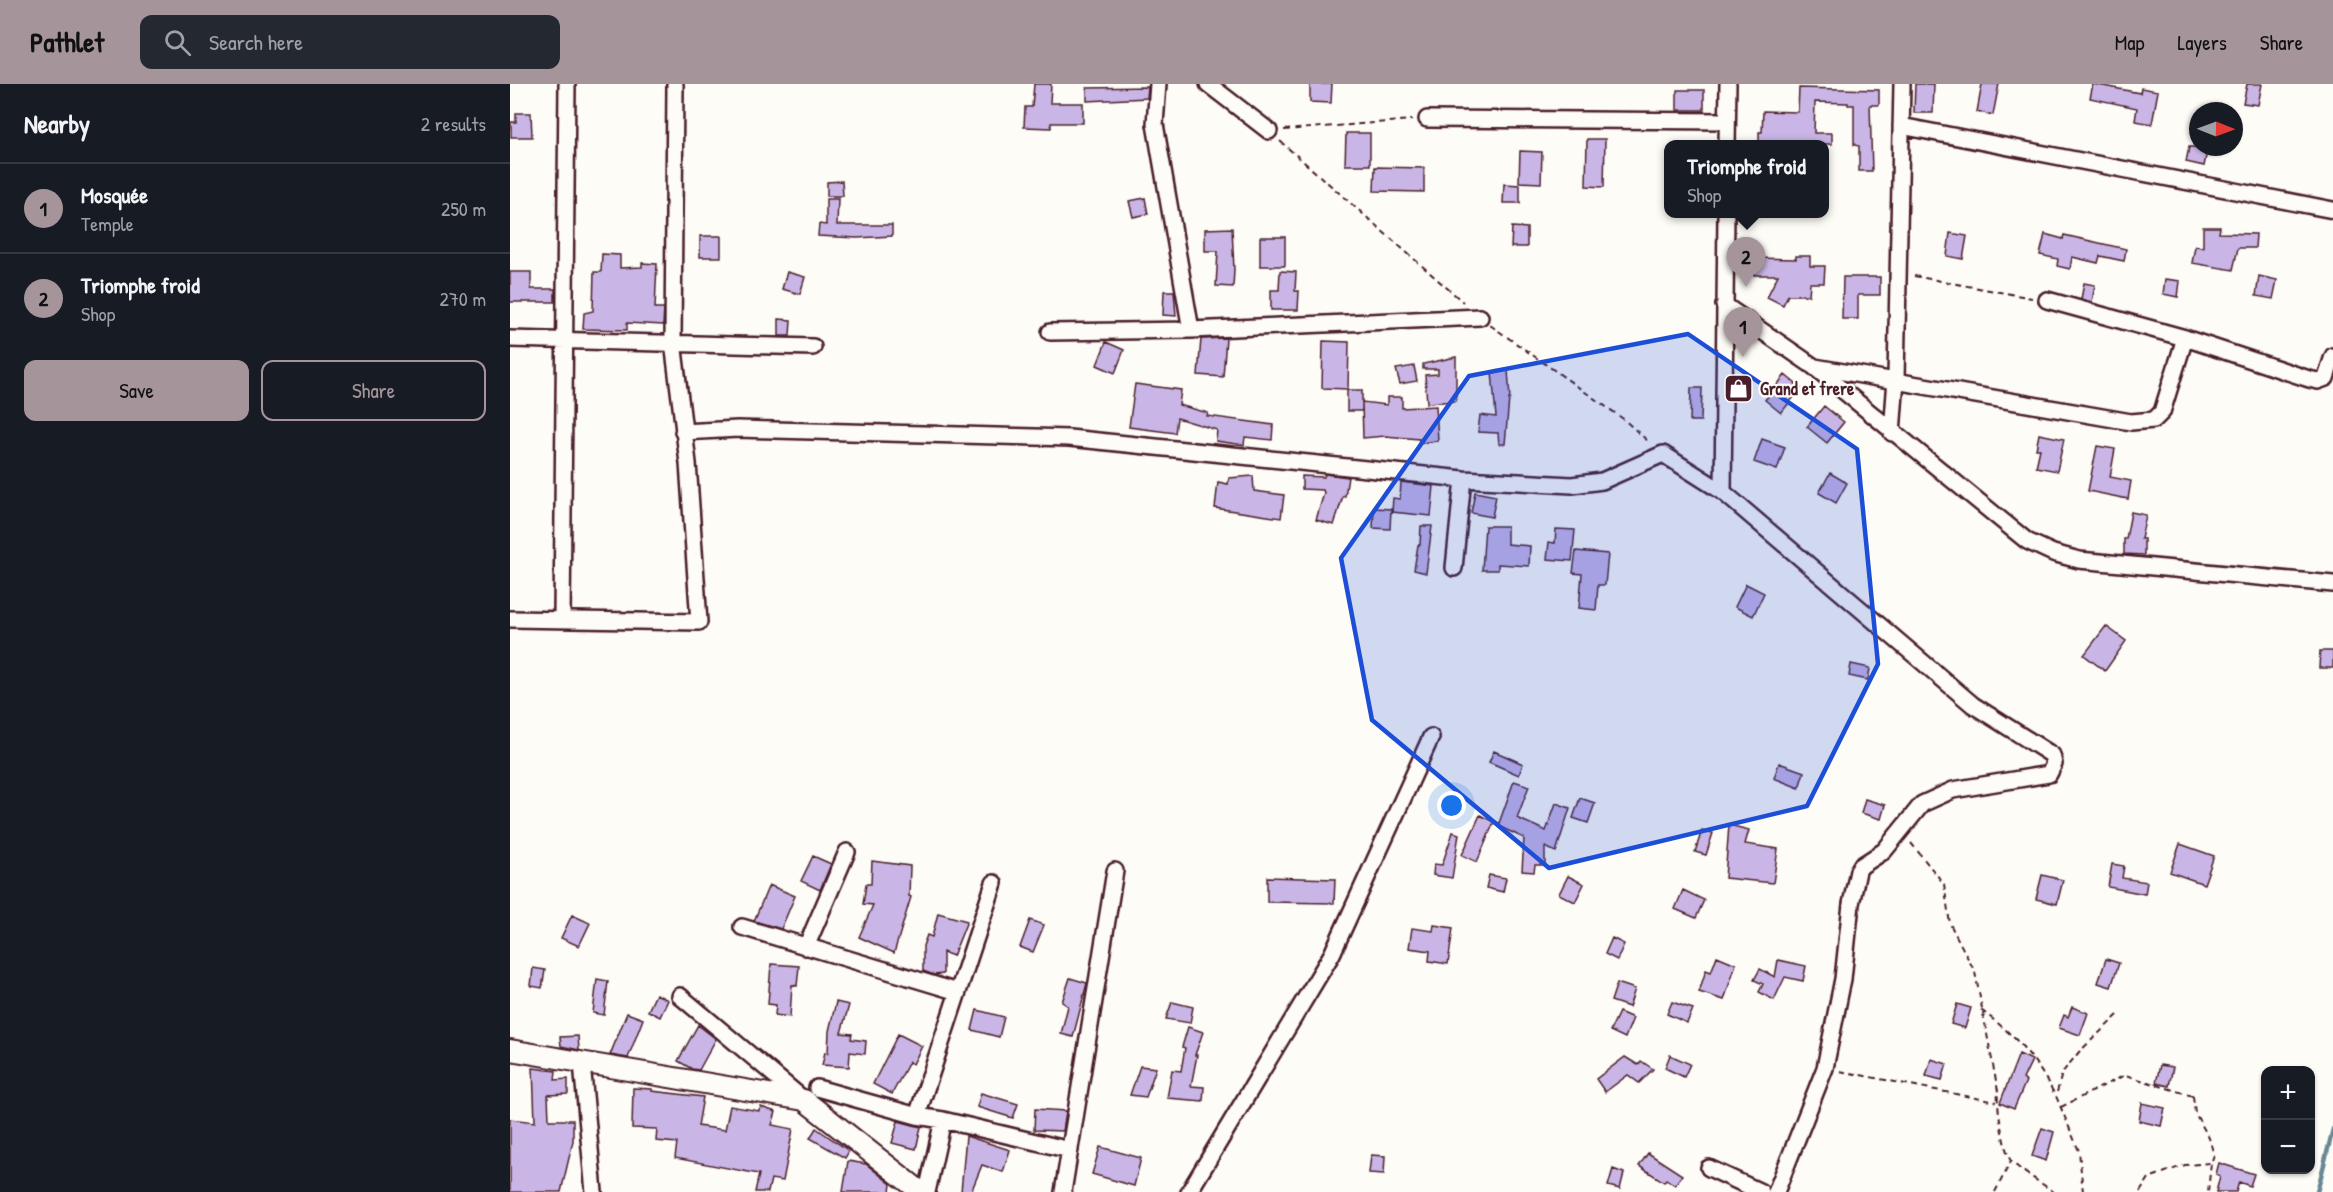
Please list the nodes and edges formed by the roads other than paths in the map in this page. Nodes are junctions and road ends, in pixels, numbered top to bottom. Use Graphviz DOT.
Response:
graph roads {
  1 [pos="567,84"];
  2 [pos="675,84"];
  3 [pos="1158,84"];
  4 [pos="1208,84"];
  5 [pos="1728,84"];
  6 [pos="1902,84"];
  7 [pos="1427,119"];
  8 [pos="1727,121"];
  9 [pos="1901,126"];
  10 [pos="1269,131"];
  11 [pos="1727,140"];
  12 [pos="2333,210"];
  13 [pos="1725,218"];
  14 [pos="2047,300"];
  15 [pos="1724,305"];
  16 [pos="1480,317"];
  17 [pos="1191,330"];
  18 [pos="1050,332"];
  19 [pos="2185,338"];
  20 [pos="510,339"];
  21 [pos="565,339"];
  22 [pos="673,342"];
  23 [pos="813,347"];
  24 [pos="2333,356"];
  25 [pos="1813,366"];
  26 [pos="1896,379"];
  27 [pos="683,432"];
  28 [pos="1892,433"];
  29 [pos="1463,479"];
  30 [pos="1723,492"];
  31 [pos="1454,568"];
  32 [pos="2333,584"];
  33 [pos="510,619"];
  34 [pos="562,620"];
  35 [pos="1431,737"];
  36 [pos="847,852"];
  37 [pos="1115,871"];
  38 [pos="994,883"];
  39 [pos="742,927"];
  40 [pos="806,946"];
  41 [pos="958,992"];
  42 [pos="680,996"];
  43 [pos="510,1050"];
  44 [pos="582,1063"];
  45 [pos="811,1094"];
  46 [pos="917,1116"];
  47 [pos="943,1120"];
  48 [pos="1070,1150"];
  49 [pos="1709,1168"];
  50 [pos="594,1192"];
  51 [pos="921,1192"];
  52 [pos="927,1192"];
  53 [pos="1063,1192"];
  54 [pos="1189,1192"];
  55 [pos="1761,1192"];
  56 [pos="1776,1192"];
  1 -- 21 [label="street"];
  2 -- 22 [label="street"];
  3 -- 17 [label="street"];
  4 -- 10 [label="street"];
  5 -- 8 [label="street"];
  6 -- 9 [label="street"];
  7 -- 8 [label="street"];
  8 -- 11 [label="street"];
  9 -- 12 [label="street"];
  9 -- 26 [label="street"];
  13 -- 15 [label="street"];
  14 -- 19 [label="street"];
  15 -- 25 [label="street"];
  15 -- 30 [label="street"];
  16 -- 17 [label="street"];
  17 -- 18 [label="street"];
  19 -- 24 [label="street"];
  19 -- 26 [label="street"];
  20 -- 21 [label="street"];
  21 -- 22 [label="street"];
  21 -- 34 [label="street"];
  22 -- 23 [label="street"];
  22 -- 27 [label="street"];
  25 -- 26 [label="street"];
  25 -- 28 [label="street"];
  26 -- 28 [label="street"];
  27 -- 29 [label="street"];
  27 -- 34 [label="street"];
  28 -- 32 [label="street"];
  29 -- 30 [label="street"];
  29 -- 31 [label="street"];
  30 -- 56 [label="street"];
  33 -- 34 [label="street"];
  35 -- 54 [label="street"];
  36 -- 40 [label="street"];
  37 -- 48 [label="street"];
  38 -- 41 [label="street"];
  39 -- 40 [label="street"];
  40 -- 41 [label="street"];
  41 -- 46 [label="street"];
  42 -- 45 [label="street"];
  43 -- 44 [label="street"];
  44 -- 45 [label="street"];
  44 -- 50 [label="street"];
  45 -- 46 [label="street"];
  45 -- 51 [label="street"];
  46 -- 47 [label="street"];
  47 -- 48 [label="street"];
  47 -- 52 [label="street"];
  48 -- 53 [label="street"];
  49 -- 55 [label="street"];
}
